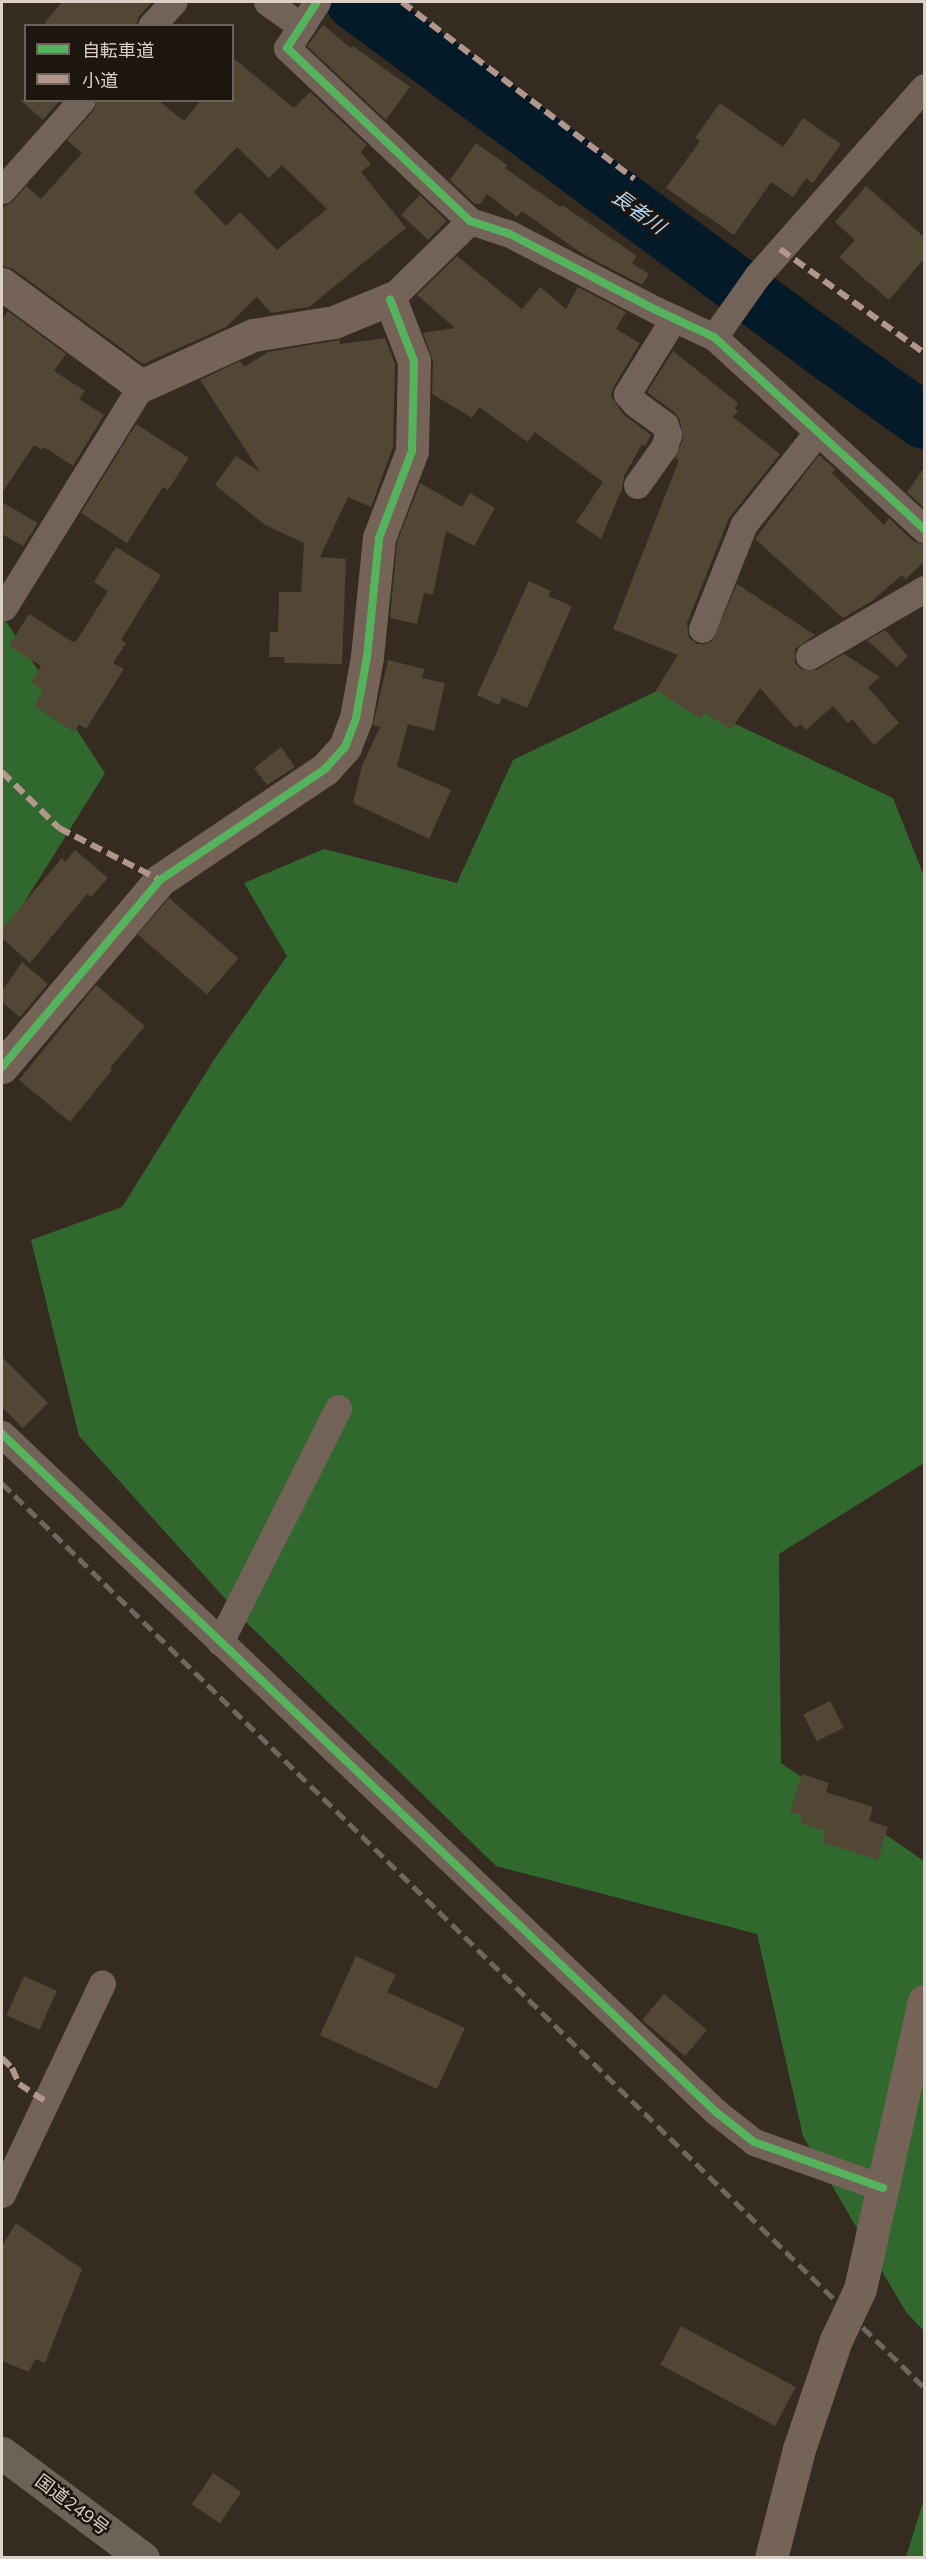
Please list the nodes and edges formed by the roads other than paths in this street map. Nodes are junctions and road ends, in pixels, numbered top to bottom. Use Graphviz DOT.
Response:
graph roads {
  1 [pos="173,2"];
  2 [pos="267,2"];
  3 [pos="310,12"];
  4 [pos="153,24"];
  5 [pos="924,87"];
  6 [pos="80,102"];
  7 [pos="2,190"];
  8 [pos="470,221"];
  9 [pos="2,284"];
  10 [pos="390,299"];
  11 [pos="674,318"];
  12 [pos="714,337"];
  13 [pos="141,386"];
  14 [pos="817,433"];
  15 [pos="637,485"];
  16 [pos="924,529"];
  17 [pos="924,589"];
  18 [pos="4,607"];
  19 [pos="702,629"];
  20 [pos="809,656"];
  21 [pos="2,1067"];
  22 [pos="338,1408"];
  23 [pos="2,1434"];
  24 [pos="220,1642"];
  25 [pos="102,1983"];
  26 [pos="924,2001"];
  27 [pos="883,2188"];
  28 [pos="2,2194"];
  29 [pos="2,2453"];
  30 [pos="143,2558"];
  31 [pos="771,2558"];
  1 -- 4 [label="street"];
  2 -- 3 [label="street"];
  3 -- 8 [label="street"];
  5 -- 12 [label="street"];
  6 -- 7 [label="street"];
  8 -- 10 [label="street"];
  8 -- 11 [label="street"];
  9 -- 13 [label="street"];
  10 -- 13 [label="street"];
  10 -- 21 [label="street"];
  11 -- 12 [label="street"];
  11 -- 15 [label="street"];
  12 -- 14 [label="street"];
  13 -- 18 [label="street"];
  14 -- 16 [label="street"];
  14 -- 19 [label="street"];
  17 -- 20 [label="street"];
  22 -- 24 [label="street"];
  23 -- 24 [label="street"];
  24 -- 27 [label="street"];
  25 -- 28 [label="street"];
  26 -- 27 [label="street"];
  27 -- 31 [label="street"];
  29 -- 30 [label="highway, 国道249号"];
}
